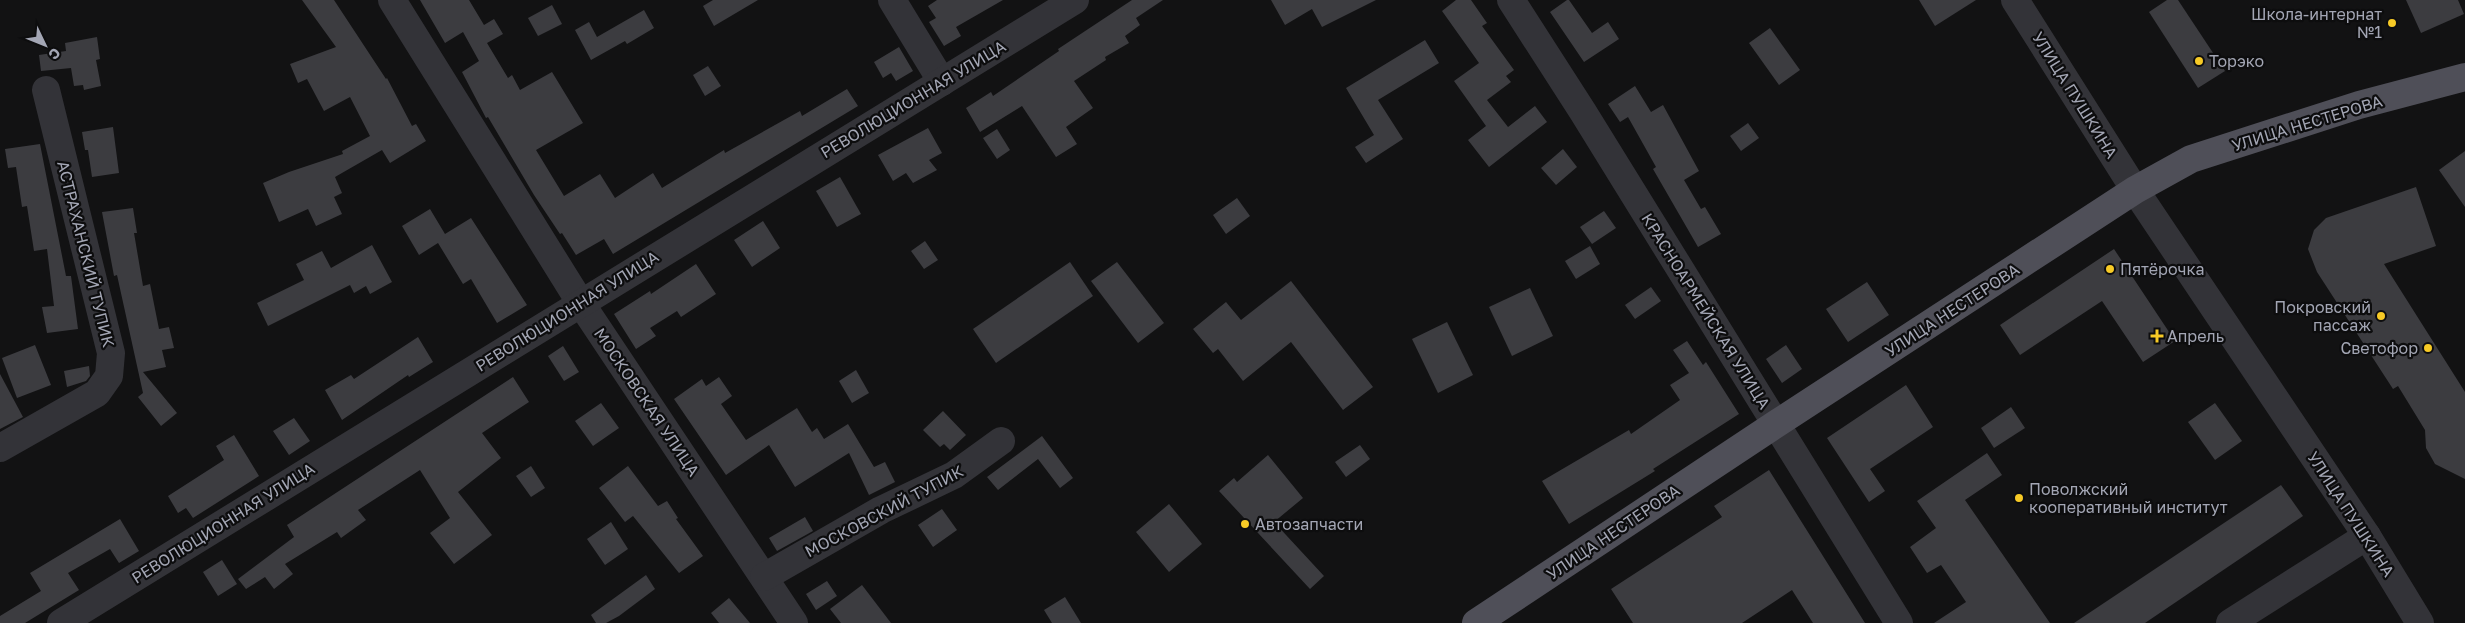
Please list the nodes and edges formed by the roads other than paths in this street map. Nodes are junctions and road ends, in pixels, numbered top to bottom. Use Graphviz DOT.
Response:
graph roads {
  1 [pos="392,0"];
  2 [pos="892,0"];
  3 [pos="1075,0"];
  4 [pos="1510,0"];
  5 [pos="2015,0"];
  6 [pos="2465,77"];
  7 [pos="942,82"];
  8 [pos="46,90"];
  9 [pos="2135,190"];
  10 [pos="580,302"];
  11 [pos="1776,424"];
  12 [pos="1001,441"];
  13 [pos="0,448"];
  14 [pos="2367,536"];
  15 [pos="764,577"];
  16 [pos="61,623"];
  17 [pos="794,623"];
  18 [pos="1476,623"];
  19 [pos="1899,623"];
  20 [pos="2230,623"];
  21 [pos="2420,623"];
  1 -- 10 [label="street, МОСКОВСКАЯ УЛИЦА"];
  2 -- 7 [label="street"];
  3 -- 7 [label="street, РЕВОЛЮЦИОННАЯ УЛИЦА"];
  4 -- 11 [label="street, КРАСНОАРМЕЙСКАЯ УЛИЦА"];
  5 -- 9 [label="street, УЛИЦА ПУШКИНА"];
  6 -- 9 [label="main road, УЛИЦА НЕСТЕРОВА"];
  7 -- 10 [label="street, РЕВОЛЮЦИОННАЯ УЛИЦА"];
  8 -- 13 [label="street, АСТРАХАНСКИЙ ТУПИК"];
  9 -- 11 [label="main road, УЛИЦА НЕСТЕРОВА"];
  9 -- 14 [label="street, УЛИЦА ПУШКИНА"];
  10 -- 15 [label="street, МОСКОВСКАЯ УЛИЦА"];
  10 -- 16 [label="street, РЕВОЛЮЦИОННАЯ УЛИЦА"];
  11 -- 18 [label="main road, УЛИЦА НЕСТЕРОВА"];
  11 -- 19 [label="street, КРАСНОАРМЕЙСКАЯ УЛИЦА"];
  12 -- 15 [label="street, МОСКОВСКИЙ ТУПИК"];
  14 -- 20 [label="street"];
  14 -- 21 [label="street, УЛИЦА ПУШКИНА"];
  15 -- 17 [label="street, МОСКОВСКАЯ УЛИЦА"];
}
